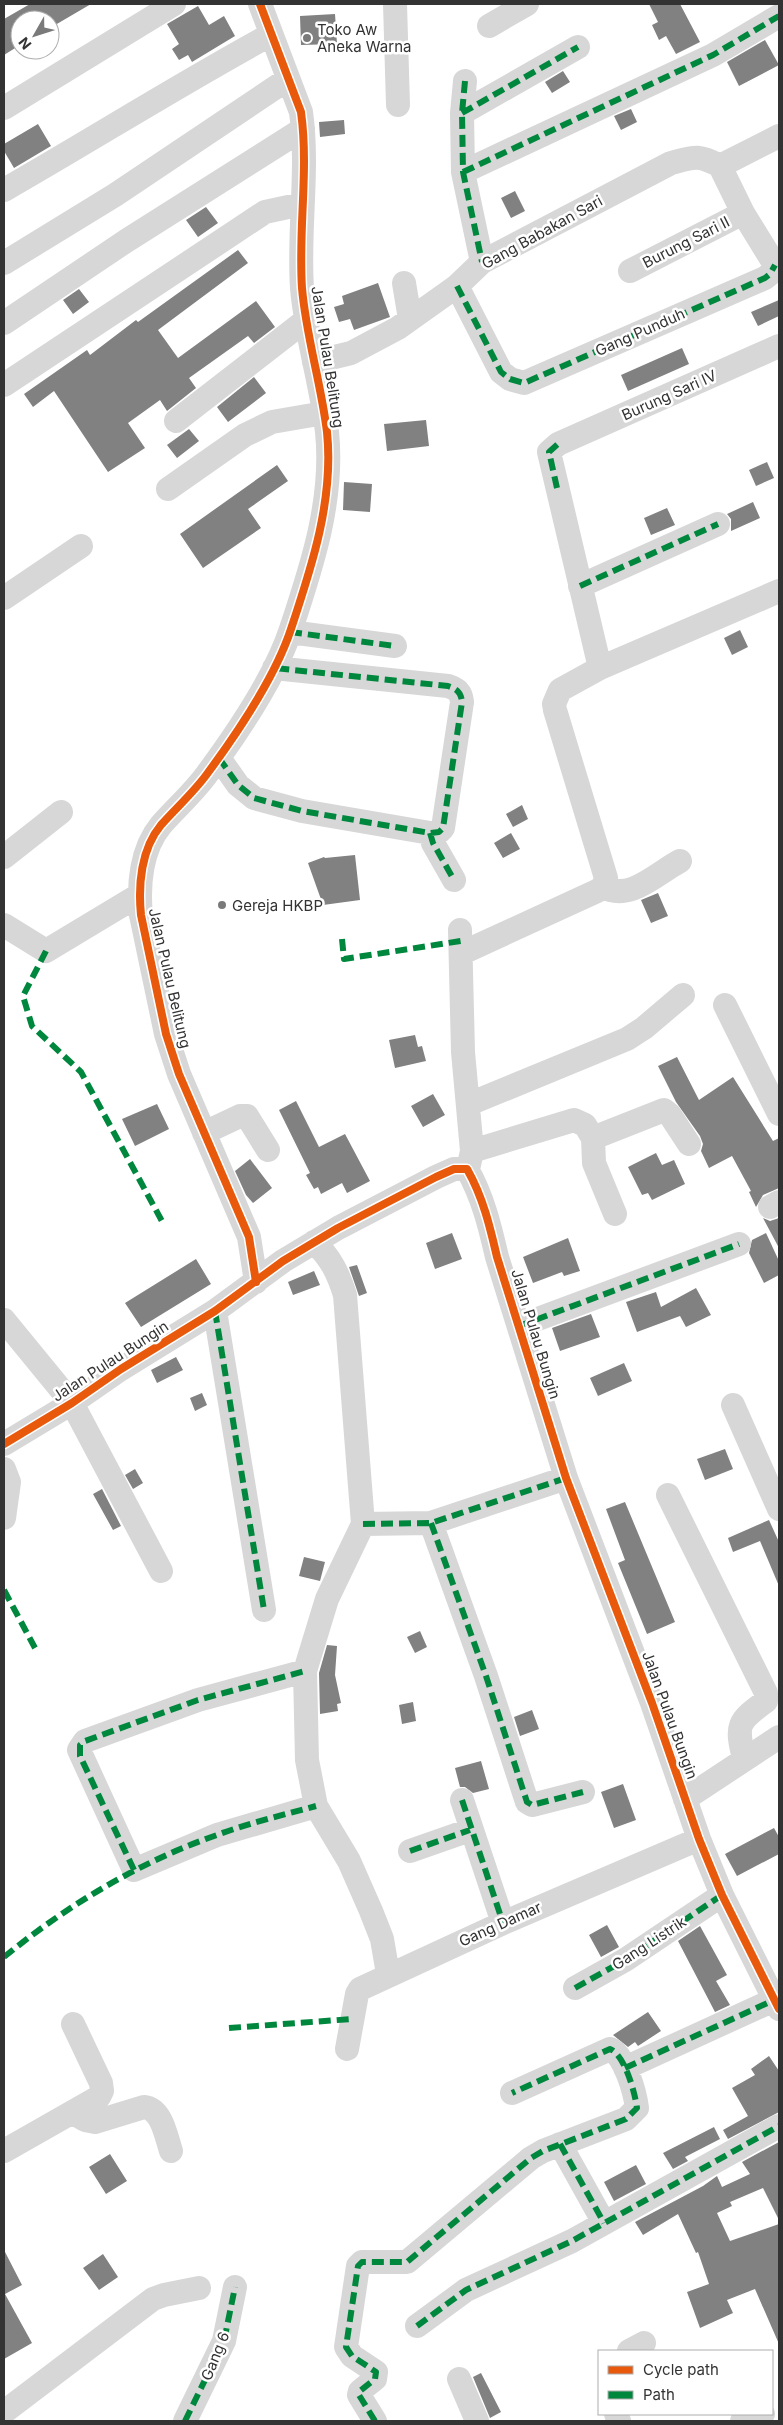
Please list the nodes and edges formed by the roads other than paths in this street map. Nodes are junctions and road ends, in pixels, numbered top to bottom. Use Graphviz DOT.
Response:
graph roads {
  1 [pos="174,4"];
  2 [pos="260,4"];
  3 [pos="395,4"];
  4 [pos="528,4"];
  5 [pos="779,16"];
  6 [pos="489,26"];
  7 [pos="270,35"];
  8 [pos="578,47"];
  9 [pos="288,79"];
  10 [pos="465,82"];
  11 [pos="398,105"];
  12 [pos="4,108"];
  13 [pos="462,113"];
  14 [pos="304,130"];
  15 [pos="779,136"];
  16 [pos="720,166"];
  17 [pos="464,172"];
  18 [pos="4,190"];
  19 [pos="302,204"];
  20 [pos="742,213"];
  21 [pos="482,262"];
  22 [pos="4,263"];
  23 [pos="777,264"];
  24 [pos="630,271"];
  25 [pos="404,283"];
  26 [pos="458,286"];
  27 [pos="410,319"];
  28 [pos="306,320"];
  29 [pos="4,323"];
  30 [pos="779,346"];
  31 [pos="321,361"];
  32 [pos="4,385"];
  33 [pos="324,413"];
  34 [pos="176,421"];
  35 [pos="168,490"];
  36 [pos="718,524"];
  37 [pos="81,546"];
  38 [pos="580,586"];
  39 [pos="779,591"];
  40 [pos="4,598"];
  41 [pos="290,632"];
  42 [pos="395,646"];
  43 [pos="274,668"];
  44 [pos="600,668"];
  45 [pos="219,758"];
  46 [pos="60,812"];
  47 [pos="430,833"];
  48 [pos="4,857"];
  49 [pos="680,861"];
  50 [pos="454,880"];
  51 [pos="602,887"];
  52 [pos="139,895"];
  53 [pos="4,925"];
  54 [pos="683,994"];
  55 [pos="724,1006"];
  56 [pos="469,1104"];
  57 [pos="779,1114"];
  58 [pos="219,1127"];
  59 [pos="593,1138"];
  60 [pos="688,1144"];
  61 [pos="268,1150"];
  62 [pos="470,1160"];
  63 [pos="615,1214"];
  64 [pos="324,1236"];
  65 [pos="249,1237"];
  66 [pos="739,1244"];
  67 [pos="283,1261"];
  68 [pos="256,1282"];
  69 [pos="215,1310"];
  70 [pos="4,1320"];
  71 [pos="519,1326"];
  72 [pos="72,1403"];
  73 [pos="733,1405"];
  74 [pos="4,1444"];
  75 [pos="4,1470"];
  76 [pos="566,1478"];
  77 [pos="668,1495"];
  78 [pos="779,1509"];
  79 [pos="4,1518"];
  80 [pos="431,1523"];
  81 [pos="363,1524"];
  82 [pos="161,1570"];
  83 [pos="264,1610"];
  84 [pos="305,1671"];
  85 [pos="779,1737"];
  86 [pos="744,1759"];
  87 [pos="583,1792"];
  88 [pos="685,1799"];
  89 [pos="462,1800"];
  90 [pos="316,1806"];
  91 [pos="470,1830"];
  92 [pos="699,1839"];
  93 [pos="410,1851"];
  94 [pos="722,1895"];
  95 [pos="502,1923"];
  96 [pos="388,1974"];
  97 [pos="575,1988"];
  98 [pos="776,2004"];
  99 [pos="73,2024"];
  100 [pos="348,2049"];
  101 [pos="625,2068"];
  102 [pos="512,2093"];
  103 [pos="73,2113"];
  104 [pos="779,2126"];
  105 [pos="560,2144"];
  106 [pos="4,2150"];
  107 [pos="171,2151"];
  108 [pos="604,2223"];
  109 [pos="235,2287"];
  110 [pos="199,2288"];
  111 [pos="416,2326"];
  112 [pos="459,2379"];
  113 [pos="4,2412"];
  114 [pos="759,2415"];
  115 [pos="185,2421"];
  116 [pos="375,2421"];
  117 [pos="477,2421"];
  118 [pos="742,2421"];
  1 -- 12 [label="street"];
  2 -- 7 [label="street, Jalan Pulau Belitung"];
  3 -- 11 [label="street"];
  4 -- 6 [label="street"];
  5 -- 17 [label="street"];
  7 -- 9 [label="street, Jalan Pulau Belitung"];
  7 -- 18 [label="street"];
  8 -- 13 [label="street"];
  9 -- 14 [label="street, Jalan Pulau Belitung"];
  9 -- 22 [label="street"];
  10 -- 13 [label="street"];
  13 -- 17 [label="street"];
  14 -- 19 [label="street, Jalan Pulau Belitung"];
  14 -- 29 [label="street"];
  15 -- 16 [label="street"];
  16 -- 20 [label="street"];
  16 -- 21 [label="street, Gang Babakan Sari"];
  17 -- 21 [label="street"];
  19 -- 28 [label="street, Jalan Pulau Belitung"];
  19 -- 32 [label="street"];
  20 -- 23 [label="street"];
  20 -- 24 [label="street, Burung Sari II"];
  21 -- 26 [label="street, Gang Babakan Sari"];
  23 -- 26 [label="street, Gang Punduh"];
  25 -- 27 [label="street"];
  26 -- 27 [label="street, Gang Babakan Sari"];
  27 -- 31 [label="street, Gang Babakan Sari"];
  28 -- 31 [label="street, Jalan Pulau Belitung"];
  28 -- 34 [label="street"];
  30 -- 38 [label="street, Burung Sari IV"];
  31 -- 33 [label="street, Jalan Pulau Belitung"];
  33 -- 35 [label="street"];
  33 -- 41 [label="street, Jalan Pulau Belitung"];
  36 -- 38 [label="street"];
  37 -- 40 [label="street"];
  38 -- 44 [label="street"];
  39 -- 44 [label="street"];
  41 -- 42 [label="street"];
  41 -- 43 [label="street, Jalan Pulau Belitung"];
  43 -- 45 [label="street, Jalan Pulau Belitung"];
  43 -- 47 [label="street"];
  44 -- 51 [label="street"];
  45 -- 47 [label="street"];
  45 -- 52 [label="street, Jalan Pulau Belitung"];
  46 -- 48 [label="street"];
  47 -- 50 [label="street"];
  49 -- 51 [label="street"];
  51 -- 56 [label="street"];
  52 -- 53 [label="street"];
  52 -- 58 [label="street, Jalan Pulau Belitung"];
  54 -- 56 [label="street"];
  55 -- 57 [label="street"];
  56 -- 62 [label="street"];
  58 -- 61 [label="street"];
  58 -- 65 [label="street, Jalan Pulau Belitung"];
  59 -- 60 [label="street"];
  59 -- 62 [label="street"];
  59 -- 63 [label="street"];
  62 -- 64 [label="street, Jalan Pulau Bungin"];
  62 -- 71 [label="street, Jalan Pulau Bungin"];
  64 -- 67 [label="street, Jalan Pulau Bungin"];
  64 -- 81 [label="street"];
  65 -- 67 [label="street"];
  65 -- 68 [label="street, Jalan Pulau Belitung"];
  66 -- 71 [label="street"];
  67 -- 68 [label="street, Jalan Pulau Bungin"];
  68 -- 69 [label="street, Jalan Pulau Bungin"];
  69 -- 72 [label="street, Jalan Pulau Bungin"];
  69 -- 83 [label="street"];
  70 -- 72 [label="street"];
  71 -- 76 [label="street, Jalan Pulau Bungin"];
  72 -- 74 [label="street, Jalan Pulau Bungin"];
  72 -- 82 [label="street"];
  73 -- 78 [label="street"];
  75 -- 79 [label="street"];
  76 -- 80 [label="street"];
  76 -- 88 [label="street, Jalan Pulau Bungin"];
  77 -- 86 [label="street"];
  80 -- 81 [label="street"];
  80 -- 87 [label="street"];
  81 -- 84 [label="street"];
  84 -- 90 [label="street"];
  84 -- 90 [label="street"];
  85 -- 86 [label="street"];
  86 -- 88 [label="street"];
  88 -- 92 [label="street, Jalan Pulau Bungin"];
  89 -- 91 [label="street"];
  90 -- 96 [label="street"];
  91 -- 93 [label="street"];
  91 -- 95 [label="street"];
  92 -- 94 [label="street, Jalan Pulau Bungin"];
  92 -- 95 [label="street, Gang Damar"];
  94 -- 97 [label="street, Gang Listrik"];
  94 -- 98 [label="street, Jalan Pulau Bungin"];
  95 -- 96 [label="street, Gang Damar"];
  96 -- 100 [label="street, Gang Damar"];
  98 -- 101 [label="street"];
  99 -- 103 [label="street"];
  101 -- 102 [label="street"];
  101 -- 105 [label="street"];
  103 -- 106 [label="street"];
  103 -- 107 [label="street"];
  104 -- 108 [label="street"];
  105 -- 108 [label="street"];
  105 -- 116 [label="street"];
  108 -- 111 [label="street"];
  109 -- 115 [label="street, Gang 6"];
  110 -- 113 [label="street"];
  112 -- 117 [label="street"];
  114 -- 118 [label="street"];
}
